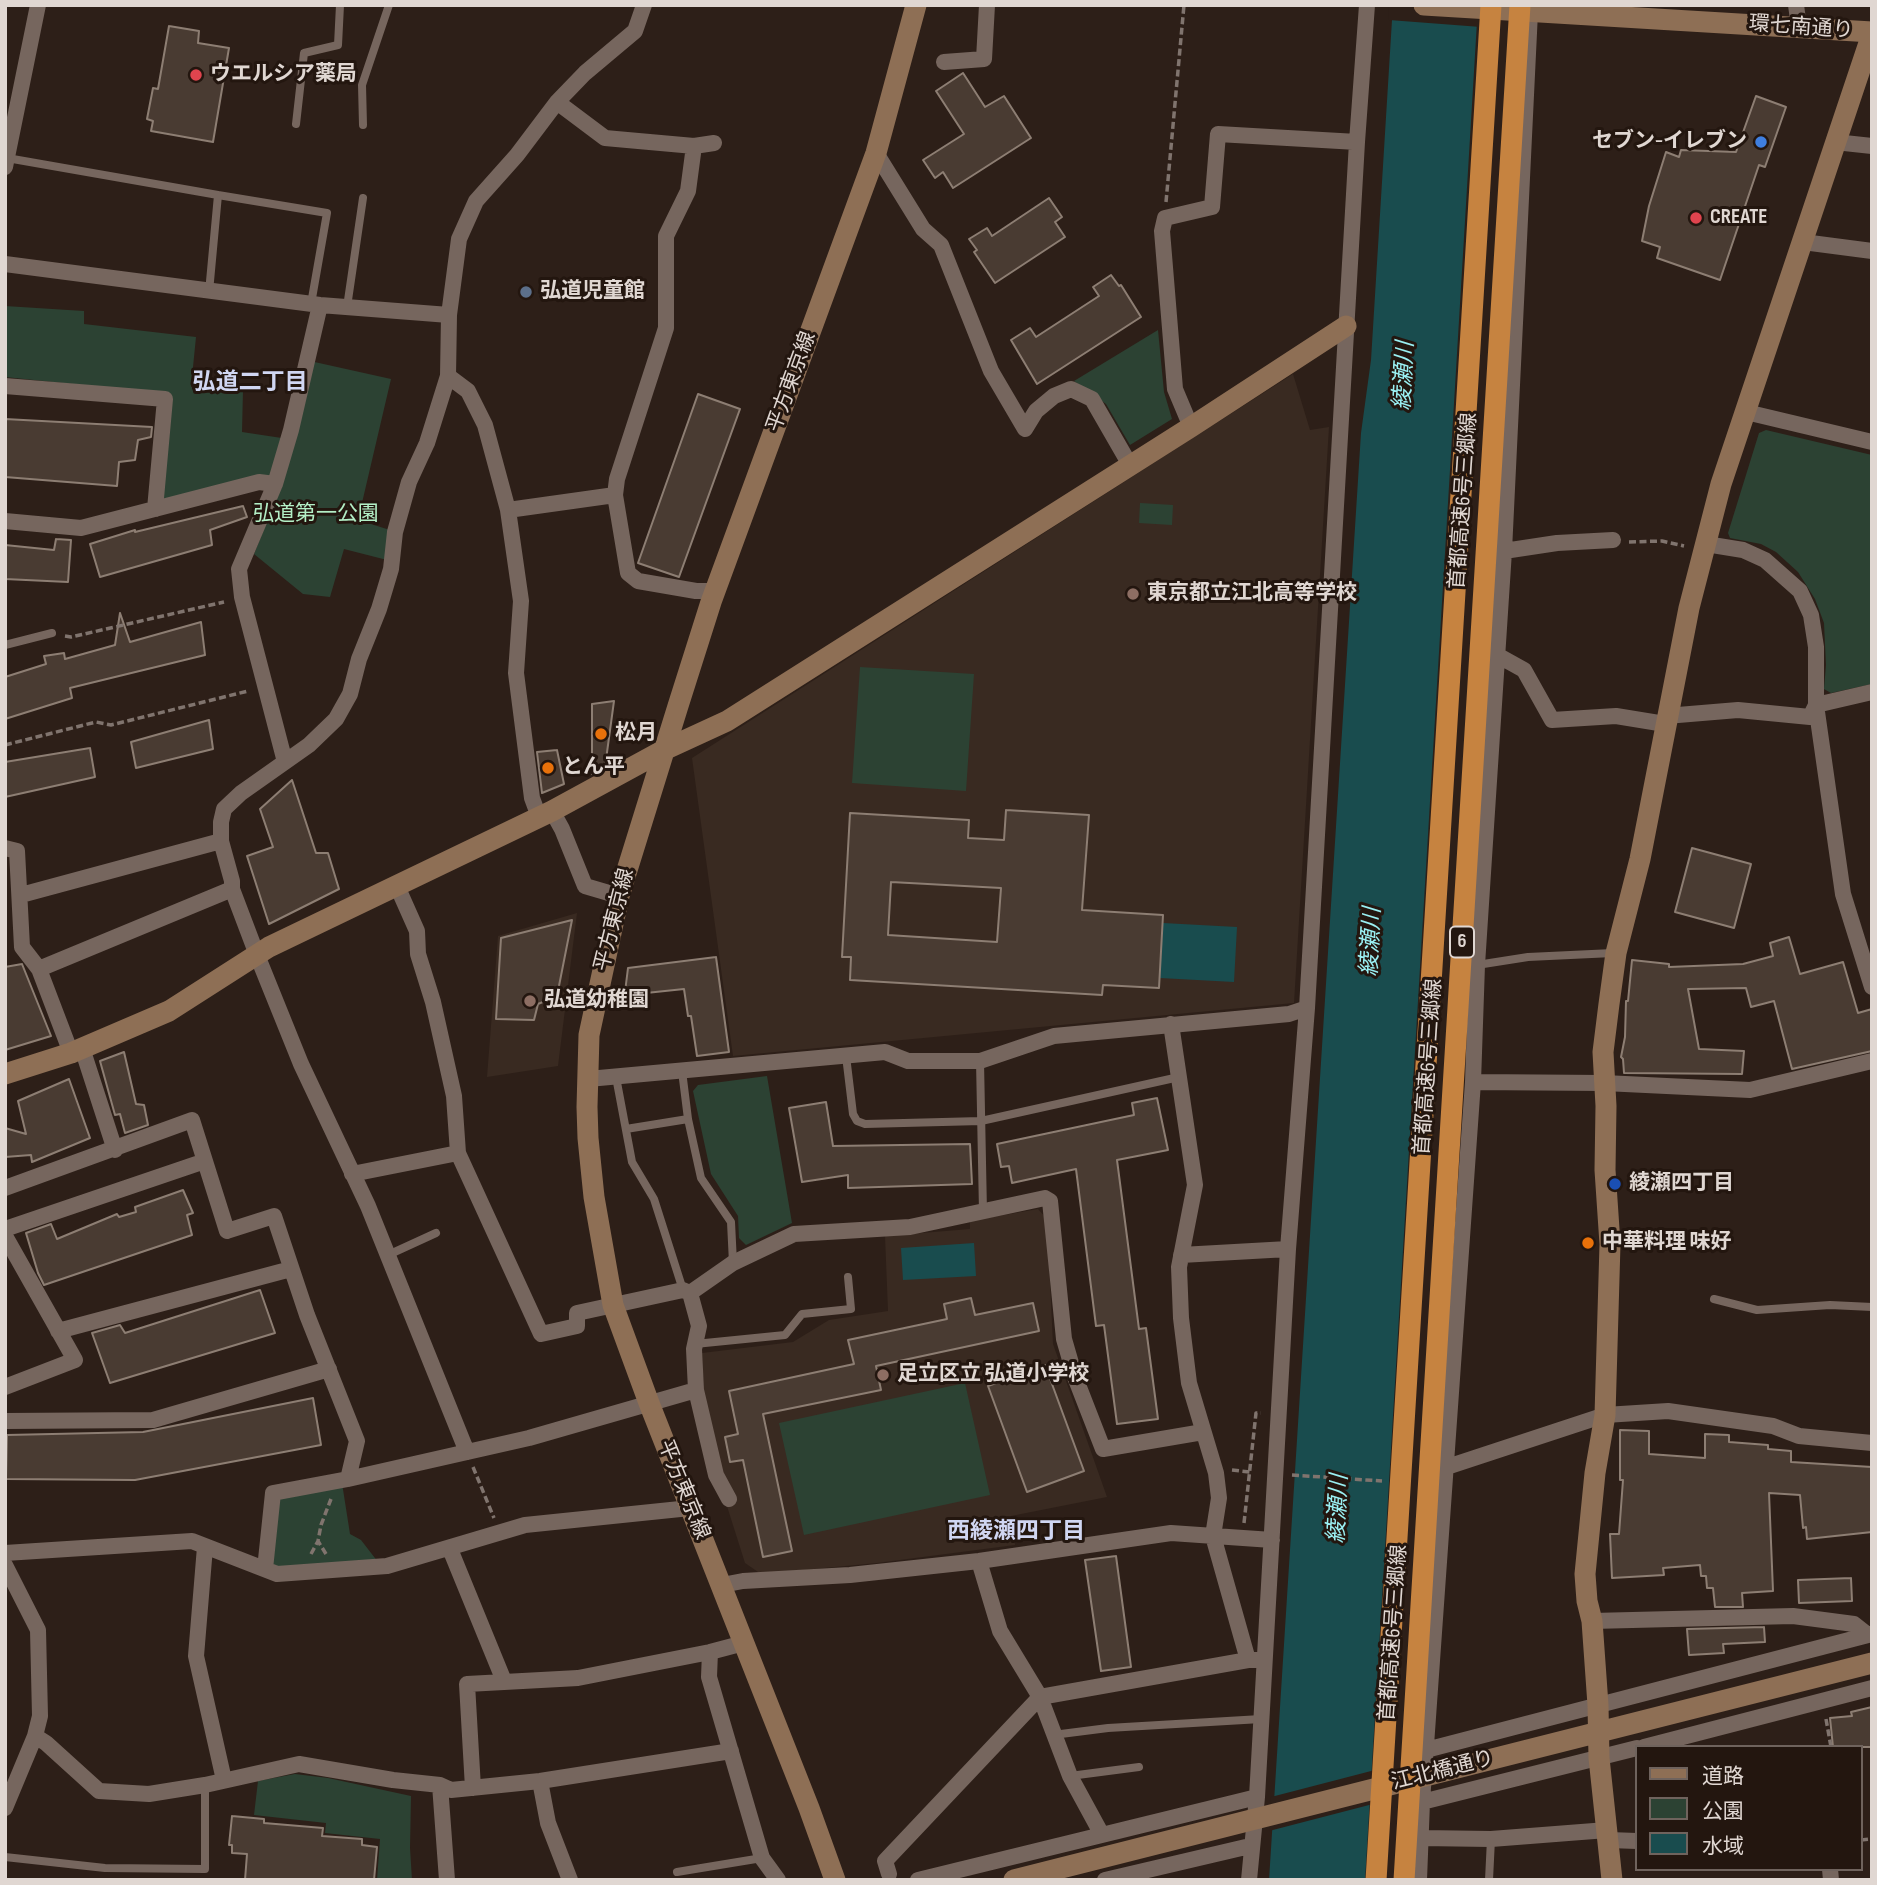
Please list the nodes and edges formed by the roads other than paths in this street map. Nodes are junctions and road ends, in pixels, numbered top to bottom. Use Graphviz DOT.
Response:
graph roads {
  1 [pos="38,5"];
  2 [pos="340,5"];
  3 [pos="389,5"];
  4 [pos="644,5"];
  5 [pos="916,5"];
  6 [pos="987,5"];
  7 [pos="1367,5"];
  8 [pos="1424,5"];
  9 [pos="1491,5"];
  10 [pos="1796,5"];
  11 [pos="1525,8"];
  12 [pos="1799,27"];
  13 [pos="1872,33"];
  14 [pos="944,62"];
  15 [pos="557,103"];
  16 [pos="10,111"];
  17 [pos="296,124"];
  18 [pos="363,125"];
  19 [pos="1357,142"];
  20 [pos="1835,142"];
  21 [pos="714,143"];
  22 [pos="694,146"];
  23 [pos="1872,146"];
  24 [pos="876,153"];
  25 [pos="6,162"];
  26 [pos="218,195"];
  27 [pos="362,198"];
  28 [pos="1803,242"];
  29 [pos="1872,251"];
  30 [pos="5,264"];
  31 [pos="209,292"];
  32 [pos="315,304"];
  33 [pos="347,307"];
  34 [pos="449,315"];
  35 [pos="1346,326"];
  36 [pos="448,376"];
  37 [pos="5,386"];
  38 [pos="1746,412"];
  39 [pos="1191,427"];
  40 [pos="1872,442"];
  41 [pos="1130,465"];
  42 [pos="275,484"];
  43 [pos="615,495"];
  44 [pos="155,509"];
  45 [pos="508,510"];
  46 [pos="5,521"];
  47 [pos="1614,540"];
  48 [pos="1705,547"];
  49 [pos="1504,551"];
  50 [pos="715,591"];
  51 [pos="52,633"];
  52 [pos="5,645"];
  53 [pos="1497,655"];
  54 [pos="1872,692"];
  55 [pos="1816,705"];
  56 [pos="1665,720"];
  57 [pos="664,750"];
  58 [pos="285,762"];
  59 [pos="546,814"];
  60 [pos="221,841"];
  61 [pos="5,848"];
  62 [pos="397,886"];
  63 [pos="232,889"];
  64 [pos="15,890"];
  65 [pos="619,896"];
  66 [pos="1616,953"];
  67 [pos="257,955"];
  68 [pos="1477,965"];
  69 [pos="40,969"];
  70 [pos="1872,987"];
  71 [pos="1307,1008"];
  72 [pos="1171,1024"];
  73 [pos="76,1050"];
  74 [pos="846,1056"];
  75 [pos="980,1061"];
  76 [pos="1872,1061"];
  77 [pos="682,1071"];
  78 [pos="5,1074"];
  79 [pos="616,1077"];
  80 [pos="1179,1077"];
  81 [pos="588,1079"];
  82 [pos="1473,1083"];
  83 [pos="1604,1083"];
  84 [pos="688,1119"];
  85 [pos="981,1121"];
  86 [pos="626,1129"];
  87 [pos="114,1150"];
  88 [pos="458,1153"];
  89 [pos="205,1161"];
  90 [pos="352,1174"];
  91 [pos="5,1188"];
  92 [pos="983,1212"];
  93 [pos="5,1229"];
  94 [pos="436,1233"];
  95 [pos="5,1236"];
  96 [pos="1288,1249"];
  97 [pos="388,1255"];
  98 [pos="1181,1255"];
  99 [pos="733,1263"];
  100 [pos="291,1269"];
  101 [pos="848,1278"];
  102 [pos="686,1291"];
  103 [pos="1714,1299"];
  104 [pos="613,1305"];
  105 [pos="1872,1307"];
  106 [pos="58,1331"];
  107 [pos="695,1344"];
  108 [pos="329,1369"];
  109 [pos="5,1387"];
  110 [pos="696,1390"];
  111 [pos="649,1403"];
  112 [pos="1605,1415"];
  113 [pos="5,1421"];
  114 [pos="1203,1432"];
  115 [pos="1872,1443"];
  116 [pos="467,1452"];
  117 [pos="1447,1467"];
  118 [pos="343,1480"];
  119 [pos="729,1499"];
  120 [pos="690,1508"];
  121 [pos="1213,1536"];
  122 [pos="1272,1540"];
  123 [pos="205,1546"];
  124 [pos="450,1549"];
  125 [pos="5,1553"];
  126 [pos="979,1561"];
  127 [pos="5,1565"];
  128 [pos="265,1569"];
  129 [pos="722,1585"];
  130 [pos="1592,1621"];
  131 [pos="1870,1635"];
  132 [pos="744,1643"];
  133 [pos="710,1652"];
  134 [pos="1256,1660"];
  135 [pos="1872,1663"];
  136 [pos="504,1681"];
  137 [pos="1872,1688"];
  138 [pos="1040,1697"];
  139 [pos="1598,1705"];
  140 [pos="1261,1719"];
  141 [pos="1053,1735"];
  142 [pos="35,1736"];
  143 [pos="1652,1745"];
  144 [pos="1636,1748"];
  145 [pos="1426,1750"];
  146 [pos="731,1751"];
  147 [pos="1599,1758"];
  148 [pos="1139,1767"];
  149 [pos="1070,1776"];
  150 [pos="224,1780"];
  151 [pos="540,1781"];
  152 [pos="205,1784"];
  153 [pos="440,1785"];
  154 [pos="473,1788"];
  155 [pos="1256,1797"];
  156 [pos="1422,1801"];
  157 [pos="5,1808"];
  158 [pos="1208,1808"];
  159 [pos="1101,1833"];
  160 [pos="1608,1835"];
  161 [pos="1421,1838"];
  162 [pos="1491,1839"];
  163 [pos="1636,1841"];
  164 [pos="1250,1846"];
  165 [pos="1218,1852"];
  166 [pos="5,1857"];
  167 [pos="762,1858"];
  168 [pos="677,1872"];
  169 [pos="888,1874"];
  170 [pos="1124,1877"];
  171 [pos="446,1880"];
  172 [pos="570,1880"];
  173 [pos="778,1880"];
  174 [pos="835,1880"];
  175 [pos="918,1880"];
  176 [pos="1014,1880"];
  177 [pos="1105,1880"];
  178 [pos="1248,1880"];
  179 [pos="1377,1880"];
  180 [pos="1404,1880"];
  181 [pos="1419,1880"];
  182 [pos="1489,1880"];
  183 [pos="1612,1880"];
  1 -- 16 [label="street"];
  2 -- 17 [label="lane"];
  3 -- 18 [label="lane"];
  4 -- 15 [label="street"];
  5 -- 24 [label="street, 平方東京線"];
  6 -- 14 [label="street"];
  7 -- 19 [label="street"];
  8 -- 11 [label="street, 環七南通り"];
  9 -- 179 [label="highway, 首都高速6号三郷線 / 6"];
  10 -- 12 [label="street"];
  11 -- 12 [label="street, 環七南通り"];
  11 -- 49 [label="street"];
  11 -- 180 [label="highway, 首都高速6号三郷線 / 6"];
  12 -- 13 [label="street, 環七南通り"];
  13 -- 20 [label="street"];
  15 -- 22 [label="street"];
  15 -- 34 [label="street"];
  16 -- 25 [label="street"];
  19 -- 35 [label="street"];
  19 -- 39 [label="street"];
  20 -- 23 [label="street"];
  20 -- 28 [label="street"];
  21 -- 22 [label="street"];
  22 -- 43 [label="street"];
  24 -- 41 [label="street"];
  24 -- 50 [label="street, 平方東京線"];
  25 -- 26 [label="lane"];
  26 -- 31 [label="lane"];
  26 -- 32 [label="lane"];
  27 -- 33 [label="lane"];
  28 -- 29 [label="street"];
  28 -- 38 [label="street"];
  30 -- 31 [label="street"];
  31 -- 32 [label="street"];
  32 -- 33 [label="street"];
  32 -- 42 [label="street"];
  33 -- 34 [label="street"];
  34 -- 36 [label="street"];
  35 -- 39 [label="street"];
  35 -- 71 [label="street"];
  36 -- 45 [label="street"];
  36 -- 58 [label="street"];
  37 -- 44 [label="street"];
  38 -- 40 [label="street"];
  38 -- 48 [label="street"];
  39 -- 41 [label="street"];
  41 -- 57 [label="street"];
  42 -- 44 [label="street"];
  42 -- 58 [label="street"];
  43 -- 45 [label="street"];
  43 -- 50 [label="street"];
  44 -- 46 [label="street"];
  45 -- 59 [label="street"];
  47 -- 49 [label="street"];
  48 -- 55 [label="street"];
  48 -- 56 [label="street"];
  49 -- 53 [label="street"];
  50 -- 57 [label="street, 平方東京線"];
  51 -- 52 [label="lane"];
  53 -- 56 [label="street"];
  53 -- 68 [label="street"];
  54 -- 55 [label="street"];
  55 -- 56 [label="street"];
  55 -- 70 [label="street"];
  56 -- 66 [label="street"];
  57 -- 59 [label="street"];
  57 -- 65 [label="street, 平方東京線"];
  58 -- 60 [label="street"];
  59 -- 62 [label="street"];
  59 -- 65 [label="street"];
  60 -- 63 [label="street"];
  60 -- 64 [label="street"];
  61 -- 64 [label="street"];
  62 -- 67 [label="street"];
  62 -- 88 [label="street"];
  63 -- 67 [label="street"];
  63 -- 69 [label="street"];
  64 -- 69 [label="street"];
  65 -- 81 [label="street, 平方東京線"];
  66 -- 68 [label="lane"];
  66 -- 83 [label="street"];
  67 -- 73 [label="street"];
  67 -- 90 [label="street"];
  68 -- 82 [label="street"];
  69 -- 73 [label="street"];
  71 -- 72 [label="street"];
  71 -- 96 [label="street"];
  72 -- 75 [label="street"];
  72 -- 80 [label="street"];
  73 -- 78 [label="street"];
  73 -- 87 [label="street"];
  74 -- 75 [label="street"];
  74 -- 77 [label="street"];
  74 -- 85 [label="lane"];
  75 -- 85 [label="lane"];
  76 -- 83 [label="street"];
  77 -- 79 [label="street"];
  77 -- 84 [label="lane"];
  79 -- 81 [label="street"];
  79 -- 86 [label="lane"];
  80 -- 85 [label="lane"];
  80 -- 98 [label="street"];
  81 -- 104 [label="street, 平方東京線"];
  82 -- 83 [label="street"];
  82 -- 117 [label="street"];
  83 -- 112 [label="street"];
  84 -- 86 [label="lane"];
  84 -- 99 [label="lane"];
  85 -- 92 [label="lane"];
  86 -- 102 [label="lane"];
  87 -- 89 [label="street"];
  87 -- 91 [label="street"];
  88 -- 90 [label="street"];
  88 -- 104 [label="street"];
  89 -- 93 [label="street"];
  89 -- 100 [label="street"];
  90 -- 97 [label="street"];
  92 -- 99 [label="street"];
  92 -- 114 [label="street"];
  94 -- 97 [label="lane"];
  95 -- 106 [label="street"];
  96 -- 98 [label="street"];
  96 -- 122 [label="street"];
  97 -- 116 [label="street"];
  98 -- 114 [label="street"];
  99 -- 102 [label="street"];
  100 -- 106 [label="street"];
  100 -- 108 [label="street"];
  101 -- 107 [label="lane"];
  102 -- 104 [label="street"];
  102 -- 107 [label="street"];
  103 -- 105 [label="lane"];
  104 -- 111 [label="street, 平方東京線"];
  106 -- 109 [label="street"];
  107 -- 110 [label="street"];
  108 -- 113 [label="street"];
  108 -- 118 [label="street"];
  110 -- 111 [label="street"];
  110 -- 119 [label="street"];
  111 -- 116 [label="street"];
  111 -- 120 [label="street, 平方東京線"];
  112 -- 115 [label="street"];
  112 -- 117 [label="street"];
  112 -- 130 [label="street"];
  114 -- 121 [label="street"];
  116 -- 118 [label="street"];
  117 -- 145 [label="street"];
  118 -- 128 [label="street"];
  120 -- 124 [label="street"];
  120 -- 129 [label="street, 平方東京線"];
  121 -- 122 [label="street"];
  121 -- 126 [label="street"];
  121 -- 134 [label="street"];
  122 -- 134 [label="street"];
  123 -- 125 [label="street"];
  123 -- 128 [label="street"];
  123 -- 150 [label="street"];
  124 -- 128 [label="street"];
  124 -- 136 [label="street"];
  126 -- 129 [label="street"];
  126 -- 138 [label="street"];
  127 -- 142 [label="street"];
  129 -- 132 [label="street, 平方東京線"];
  130 -- 131 [label="street"];
  130 -- 139 [label="street"];
  131 -- 139 [label="street"];
  132 -- 133 [label="street"];
  132 -- 174 [label="street, 平方東京線"];
  133 -- 136 [label="street"];
  133 -- 146 [label="street"];
  134 -- 138 [label="street"];
  134 -- 140 [label="street"];
  135 -- 176 [label="street, 江北橋通り"];
  136 -- 154 [label="street"];
  137 -- 143 [label="street"];
  138 -- 141 [label="street"];
  138 -- 169 [label="street"];
  139 -- 145 [label="street"];
  139 -- 147 [label="street"];
  140 -- 141 [label="lane"];
  140 -- 155 [label="street"];
  141 -- 149 [label="street"];
  142 -- 152 [label="street"];
  142 -- 157 [label="street"];
  144 -- 147 [label="street"];
  145 -- 156 [label="street"];
  146 -- 151 [label="street"];
  146 -- 167 [label="street"];
  147 -- 156 [label="street"];
  147 -- 160 [label="street"];
  148 -- 149 [label="lane"];
  149 -- 159 [label="street"];
  150 -- 152 [label="street"];
  150 -- 153 [label="street"];
  151 -- 154 [label="street"];
  151 -- 172 [label="street"];
  152 -- 166 [label="lane"];
  153 -- 154 [label="street"];
  153 -- 171 [label="street"];
  155 -- 158 [label="street"];
  155 -- 164 [label="street"];
  156 -- 161 [label="street"];
  158 -- 159 [label="street"];
  158 -- 165 [label="street"];
  159 -- 175 [label="street"];
  160 -- 162 [label="street"];
  160 -- 163 [label="street"];
  160 -- 183 [label="street"];
  161 -- 162 [label="street"];
  161 -- 181 [label="street"];
  162 -- 182 [label="lane"];
  164 -- 165 [label="street"];
  164 -- 178 [label="street"];
  165 -- 170 [label="street"];
  167 -- 168 [label="lane"];
  167 -- 173 [label="street"];
  170 -- 177 [label="street"];
}
